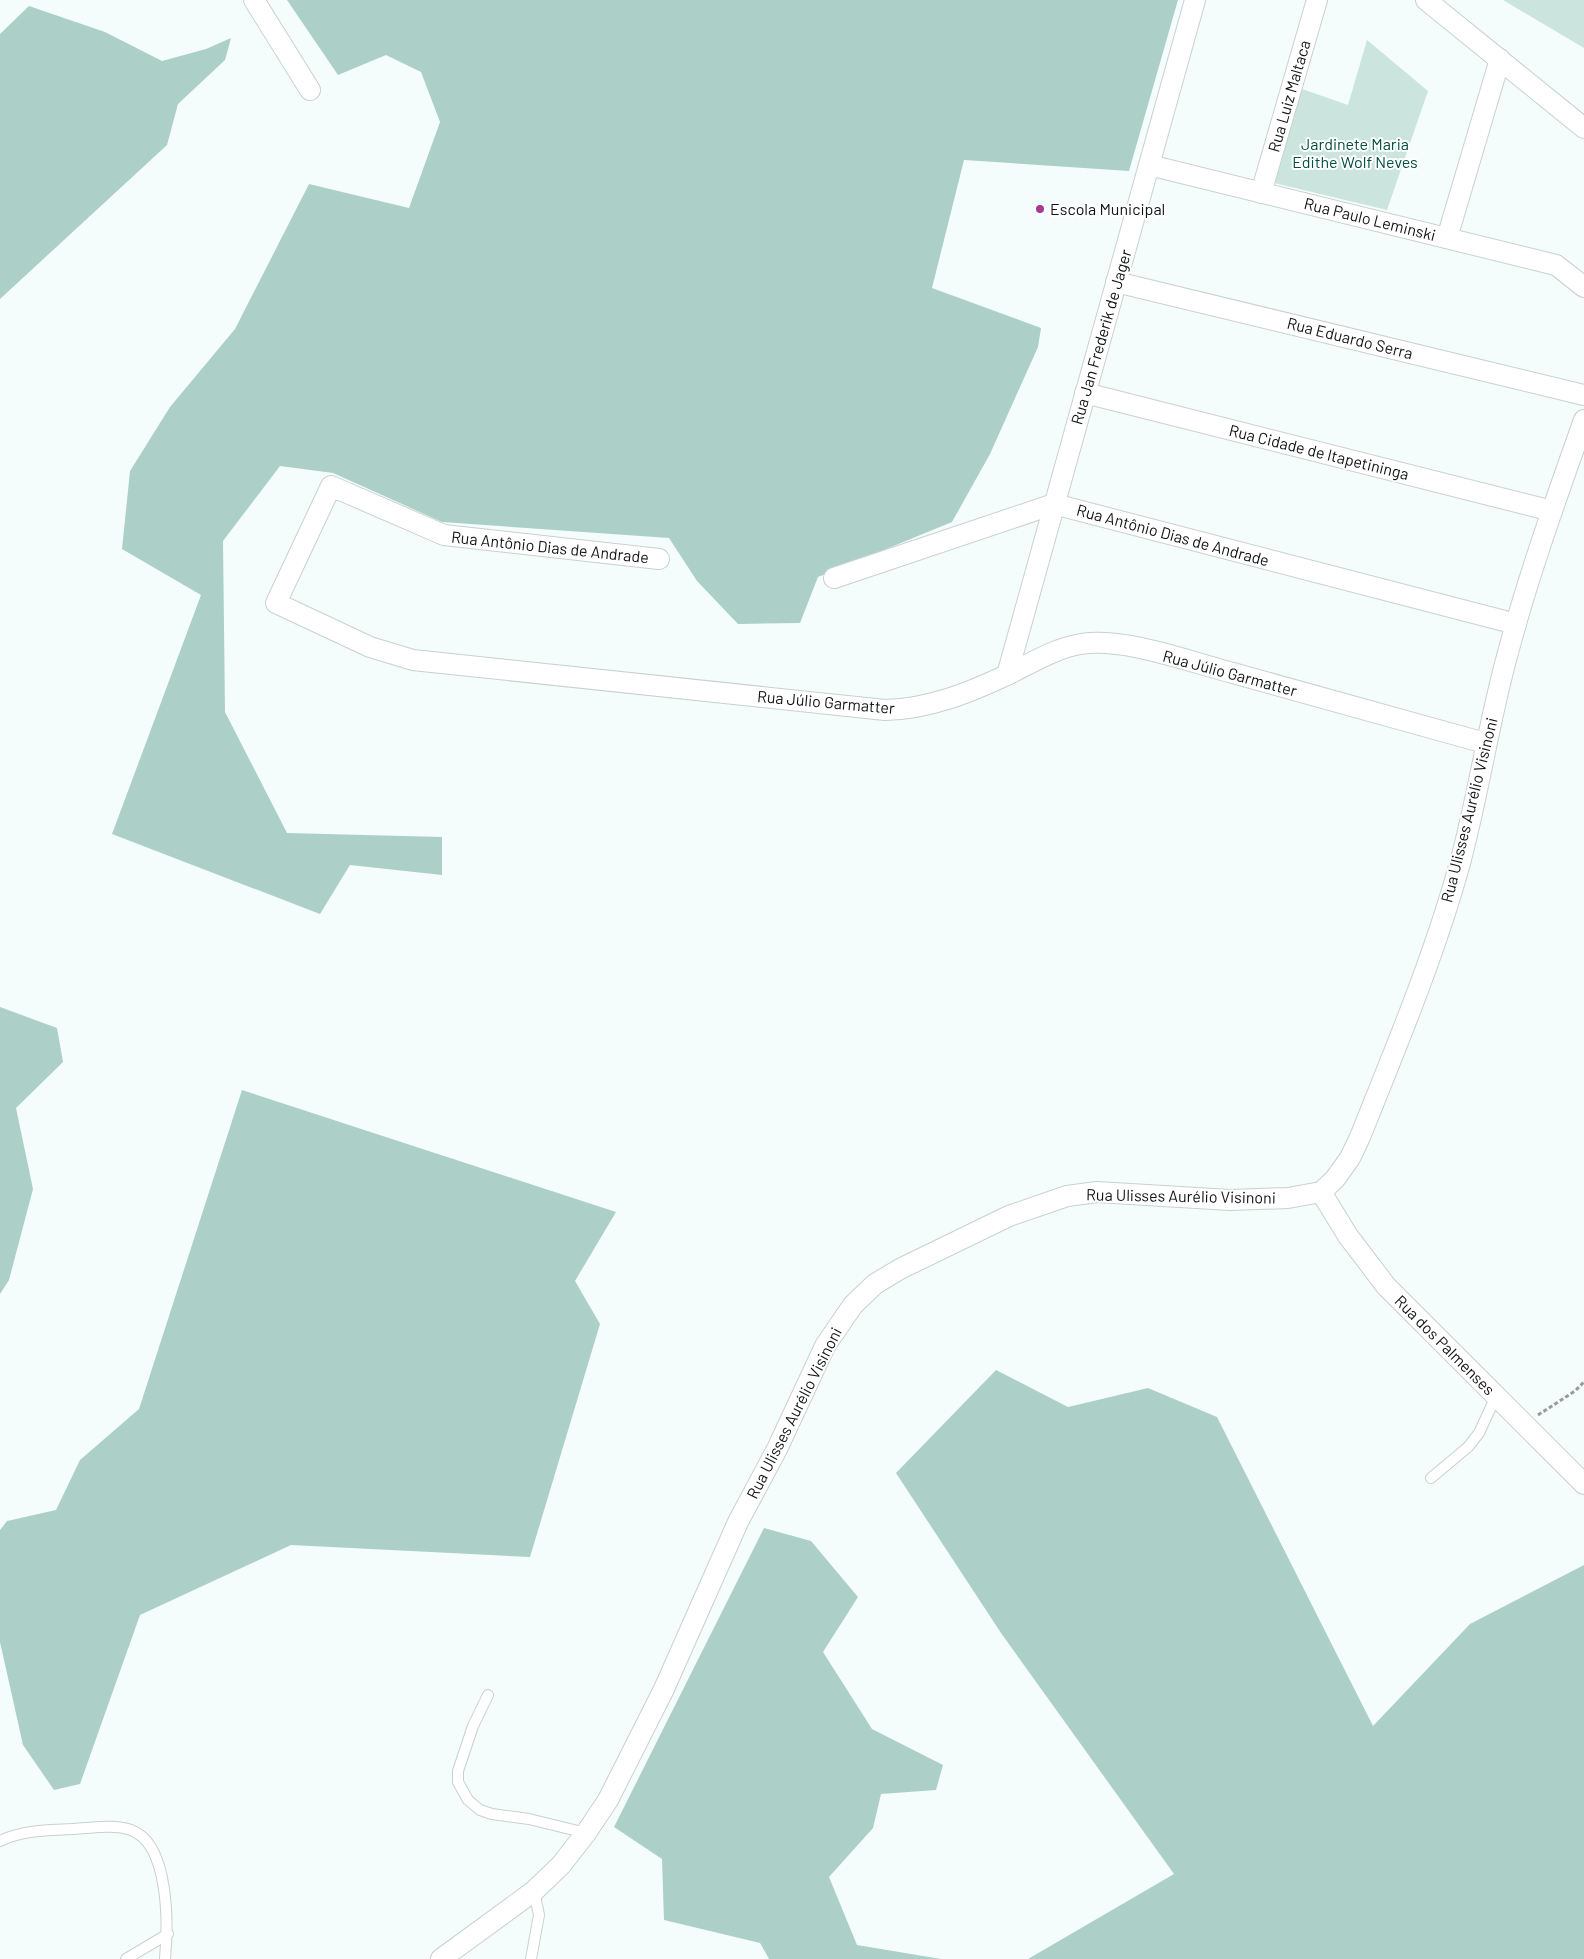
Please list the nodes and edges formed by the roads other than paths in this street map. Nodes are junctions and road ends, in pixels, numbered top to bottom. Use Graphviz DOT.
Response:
graph roads {
  1 [pos="254,0"];
  2 [pos="1195,0"];
  3 [pos="1317,0"];
  4 [pos="1426,0"];
  5 [pos="1500,59"];
  6 [pos="310,90"];
  7 [pos="1584,128"];
  8 [pos="1149,165"];
  9 [pos="1261,192"];
  10 [pos="1447,238"];
  11 [pos="1116,282"];
  12 [pos="1584,287"];
  13 [pos="1085,393"];
  14 [pos="1584,395"];
  15 [pos="1584,420"];
  16 [pos="1054,504"];
  17 [pos="1552,511"];
  18 [pos="659,559"];
  19 [pos="834,578"];
  20 [pos="276,603"];
  21 [pos="1516,624"];
  22 [pos="1007,675"];
  23 [pos="1485,742"];
  24 [pos="1322,1192"];
  25 [pos="1496,1396"];
  26 [pos="1431,1478"];
  27 [pos="1584,1484"];
  28 [pos="488,1696"];
  29 [pos="586,1833"];
  30 [pos="0,1841"];
  31 [pos="534,1892"];
  32 [pos="168,1934"];
  33 [pos="126,1959"];
  34 [pos="166,1959"];
  35 [pos="441,1959"];
  36 [pos="530,1959"];
  1 -- 6 [label="street"];
  2 -- 8 [label="street, Rua Jan Frederik de Jager"];
  3 -- 9 [label="street, Rua Luiz Maltaca"];
  4 -- 5 [label="street"];
  5 -- 7 [label="street"];
  5 -- 10 [label="street"];
  8 -- 9 [label="street, Rua Paulo Leminski"];
  8 -- 11 [label="street, Rua Jan Frederik de Jager"];
  9 -- 10 [label="street, Rua Paulo Leminski"];
  10 -- 12 [label="street, Rua Paulo Leminski"];
  11 -- 13 [label="street, Rua Jan Frederik de Jager"];
  11 -- 14 [label="street, Rua Eduardo Serra"];
  13 -- 16 [label="street, Rua Jan Frederik de Jager"];
  13 -- 17 [label="street, Rua Cidade de Itapetininga"];
  15 -- 17 [label="street, Rua Ulisses Aurélio Visinoni"];
  16 -- 19 [label="street, Rua Antônio Dias de Andrade"];
  16 -- 21 [label="street, Rua Antônio Dias de Andrade"];
  16 -- 22 [label="street, Rua Jan Frederik de Jager"];
  17 -- 21 [label="street, Rua Ulisses Aurélio Visinoni"];
  18 -- 20 [label="street, Rua Antônio Dias de Andrade"];
  20 -- 22 [label="street, Rua Júlio Garmatter"];
  21 -- 23 [label="street, Rua Ulisses Aurélio Visinoni"];
  22 -- 23 [label="street, Rua Júlio Garmatter"];
  23 -- 24 [label="street, Rua Ulisses Aurélio Visinoni"];
  24 -- 25 [label="street, Rua dos Palmenses"];
  24 -- 29 [label="street, Rua Ulisses Aurélio Visinoni"];
  25 -- 26 [label="lane"];
  25 -- 27 [label="street, Rua dos Palmenses"];
  28 -- 29 [label="lane"];
  29 -- 31 [label="street, Rua Ulisses Aurélio Visinoni"];
  30 -- 32 [label="lane"];
  31 -- 35 [label="street, Rua Ulisses Aurélio Visinoni"];
  31 -- 36 [label="lane"];
  32 -- 33 [label="lane"];
  32 -- 34 [label="lane"];
}
